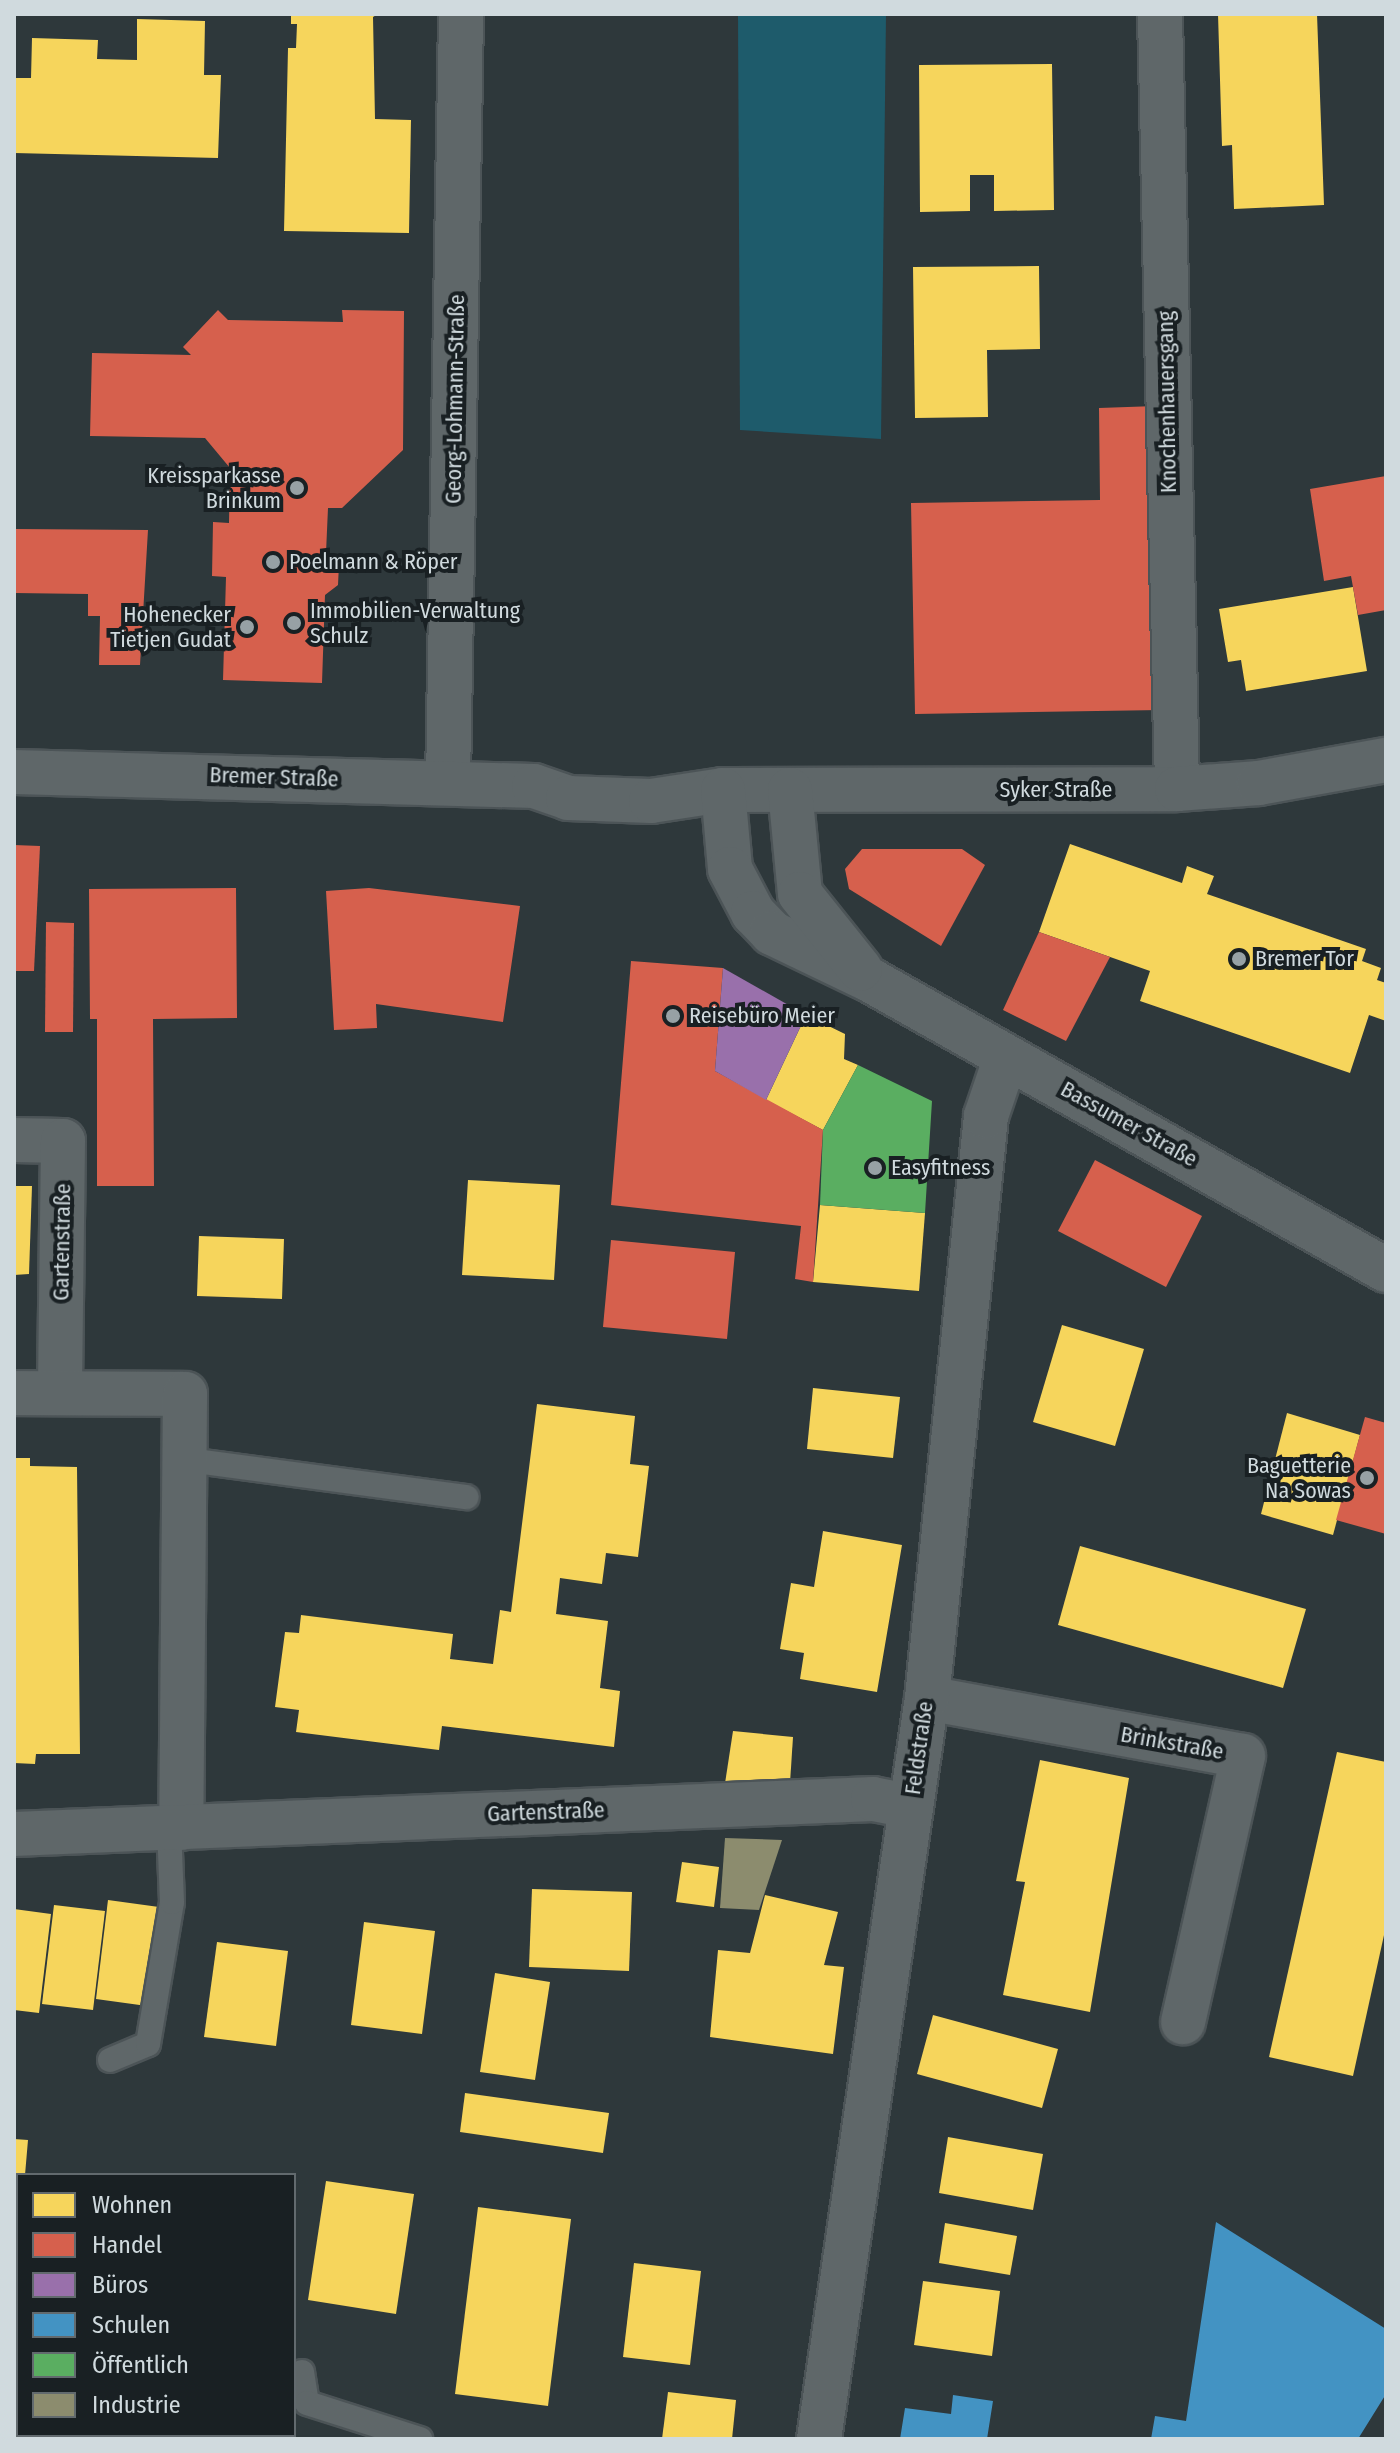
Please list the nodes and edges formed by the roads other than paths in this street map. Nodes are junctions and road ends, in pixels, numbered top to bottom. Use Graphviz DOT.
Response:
graph roads {
  1 [pos="461,14"];
  2 [pos="1160,14"];
  3 [pos="1386,760"];
  4 [pos="14,772"];
  5 [pos="448,783"];
  6 [pos="1177,789"];
  7 [pos="723,790"];
  8 [pos="790,790"];
  9 [pos="870,980"];
  10 [pos="1006,1057"];
  11 [pos="14,1140"];
  12 [pos="1386,1270"];
  13 [pos="14,1393"];
  14 [pos="60,1393"];
  15 [pos="188,1460"];
  16 [pos="467,1497"];
  17 [pos="927,1698"];
  18 [pos="910,1806"];
  19 [pos="175,1828"];
  20 [pos="14,1834"];
  21 [pos="1183,2022"];
  22 [pos="110,2060"];
  23 [pos="302,2372"];
  24 [pos="420,2439"];
  25 [pos="819,2439"];
  1 -- 5 [label="street, Georg-Lohmann-Straße"];
  2 -- 6 [label="street, Knochenhauersgang"];
  3 -- 6 [label="street, Syker Straße"];
  4 -- 5 [label="street, Bremer Straße"];
  5 -- 7 [label="street, Bremer Straße"];
  6 -- 8 [label="street, Syker Straße"];
  7 -- 8 [label="street, Syker Straße"];
  7 -- 9 [label="street, Bassumer Straße"];
  8 -- 9 [label="street, Bassumer Straße"];
  9 -- 10 [label="street, Bassumer Straße"];
  10 -- 12 [label="street, Bassumer Straße"];
  10 -- 17 [label="street, Feldstraße"];
  11 -- 14 [label="street, Gartenstraße"];
  13 -- 14 [label="street"];
  14 -- 15 [label="street"];
  15 -- 16 [label="lane"];
  15 -- 19 [label="street"];
  17 -- 18 [label="street, Feldstraße"];
  17 -- 21 [label="street, Brinkstraße"];
  18 -- 19 [label="street, Gartenstraße"];
  18 -- 25 [label="street, Feldstraße"];
  19 -- 20 [label="street, Gartenstraße"];
  19 -- 22 [label="lane"];
  23 -- 24 [label="lane"];
}
